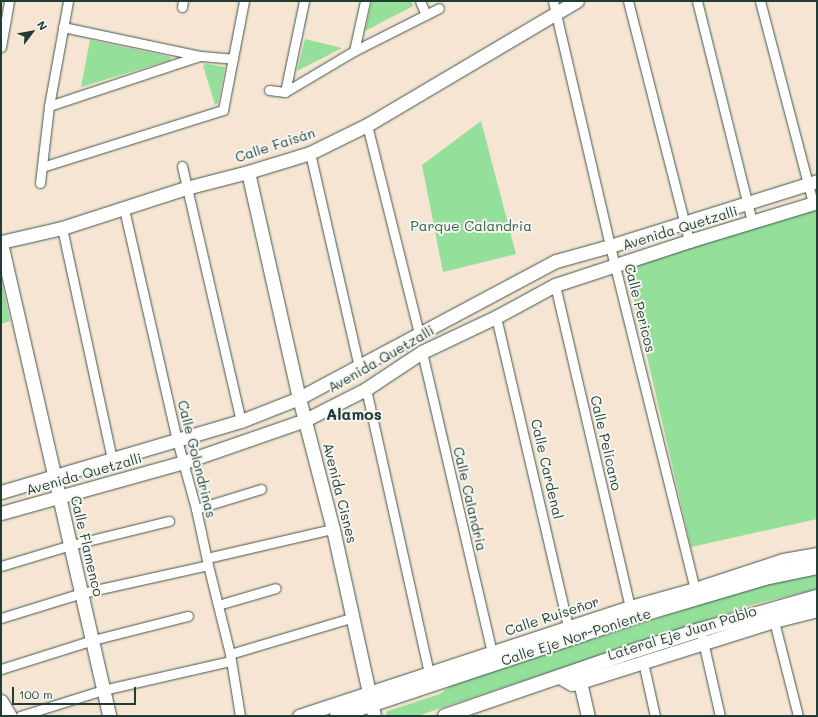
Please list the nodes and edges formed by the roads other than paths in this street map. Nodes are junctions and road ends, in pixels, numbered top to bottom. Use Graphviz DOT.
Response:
graph roads {
  1 [pos="9,1"];
  2 [pos="68,1"];
  3 [pos="244,1"];
  4 [pos="304,1"];
  5 [pos="365,1"];
  6 [pos="420,1"];
  7 [pos="553,1"];
  8 [pos="577,1"];
  9 [pos="628,1"];
  10 [pos="697,1"];
  11 [pos="760,1"];
  12 [pos="439,8"];
  13 [pos="426,14"];
  14 [pos="556,14"];
  15 [pos="63,27"];
  16 [pos="1,47"];
  17 [pos="354,52"];
  18 [pos="201,56"];
  19 [pos="233,59"];
  20 [pos="269,90"];
  21 [pos="285,92"];
  22 [pos="49,106"];
  23 [pos="367,125"];
  24 [pos="310,153"];
  25 [pos="182,166"];
  26 [pos="42,167"];
  27 [pos="248,172"];
  28 [pos="812,182"];
  29 [pos="40,183"];
  30 [pos="186,188"];
  31 [pos="815,202"];
  32 [pos="747,203"];
  33 [pos="124,209"];
  34 [pos="684,222"];
  35 [pos="752,222"];
  36 [pos="62,228"];
  37 [pos="689,241"];
  38 [pos="1,242"];
  39 [pos="610,246"];
  40 [pos="614,264"];
  41 [pos="555,284"];
  42 [pos="496,317"];
  43 [pos="420,334"];
  44 [pos="422,352"];
  45 [pos="359,367"];
  46 [pos="366,389"];
  47 [pos="299,398"];
  48 [pos="305,420"];
  49 [pos="241,421"];
  50 [pos="177,440"];
  51 [pos="112,459"];
  52 [pos="184,462"];
  53 [pos="54,477"];
  54 [pos="261,489"];
  55 [pos="1,492"];
  56 [pos="60,497"];
  57 [pos="196,509"];
  58 [pos="1,513"];
  59 [pos="169,521"];
  60 [pos="333,529"];
  61 [pos="71,545"];
  62 [pos="817,554"];
  63 [pos="207,562"];
  64 [pos="1,566"];
  65 [pos="817,567"];
  66 [pos="276,588"];
  67 [pos="82,593"];
  68 [pos="697,594"];
  69 [pos="817,597"];
  70 [pos="218,605"];
  71 [pos="630,607"];
  72 [pos="817,610"];
  73 [pos="188,616"];
  74 [pos="1,618"];
  75 [pos="351,618"];
  76 [pos="774,621"];
  77 [pos="568,628"];
  78 [pos="701,637"];
  79 [pos="93,640"];
  80 [pos="492,653"];
  81 [pos="231,657"];
  82 [pos="643,662"];
  83 [pos="1,669"];
  84 [pos="429,673"];
  85 [pos="558,676"];
  86 [pos="580,682"];
  87 [pos="103,690"];
  88 [pos="1,701"];
  89 [pos="371,705"];
  90 [pos="10,716"];
  91 [pos="20,716"];
  92 [pos="109,716"];
  93 [pos="240,716"];
  94 [pos="299,716"];
  95 [pos="337,716"];
  96 [pos="445,716"];
  97 [pos="588,716"];
  98 [pos="655,716"];
  99 [pos="720,716"];
  100 [pos="798,716"];
  1 -- 16 [label="street"];
  2 -- 15 [label="street"];
  3 -- 19 [label="street"];
  4 -- 21 [label="street"];
  5 -- 17 [label="street"];
  6 -- 13 [label="street"];
  7 -- 14 [label="street, Calle Pericos"];
  8 -- 14 [label="main road, Calle Faisán"];
  9 -- 34 [label="street"];
  10 -- 32 [label="street"];
  11 -- 28 [label="street"];
  12 -- 13 [label="street"];
  13 -- 17 [label="street"];
  14 -- 23 [label="main road, Calle Faisán"];
  14 -- 39 [label="street, Calle Pericos"];
  15 -- 18 [label="street"];
  15 -- 22 [label="street"];
  17 -- 21 [label="street"];
  18 -- 19 [label="street"];
  18 -- 22 [label="street"];
  19 -- 26 [label="street"];
  20 -- 21 [label="street"];
  22 -- 26 [label="street"];
  23 -- 24 [label="main road, Calle Faisán"];
  23 -- 43 [label="street"];
  24 -- 27 [label="main road, Calle Faisán"];
  24 -- 45 [label="street"];
  25 -- 30 [label="street"];
  26 -- 29 [label="street"];
  27 -- 30 [label="main road, Calle Faisán"];
  27 -- 47 [label="main road, Avenida Cisnes"];
  28 -- 31 [label="street"];
  28 -- 32 [label="main road, Avenida Quetzalli"];
  30 -- 33 [label="main road, Calle Faisán"];
  30 -- 49 [label="street"];
  31 -- 35 [label="main road, Avenida Quetzalli"];
  32 -- 34 [label="main road, Avenida Quetzalli"];
  32 -- 35 [label="street"];
  33 -- 36 [label="main road, Calle Faisán"];
  33 -- 50 [label="street, Calle Golondrinas"];
  34 -- 37 [label="street"];
  34 -- 39 [label="main road, Avenida Quetzalli"];
  35 -- 37 [label="main road, Avenida Quetzalli"];
  36 -- 38 [label="main road, Calle Faisán"];
  36 -- 51 [label="street"];
  37 -- 40 [label="main road, Avenida Quetzalli"];
  38 -- 53 [label="main road, Calle Flamenco"];
  39 -- 40 [label="street, Calle Pericos"];
  39 -- 43 [label="main road, Avenida Quetzalli"];
  40 -- 41 [label="main road, Avenida Quetzalli"];
  40 -- 68 [label="street, Calle Pericos"];
  41 -- 42 [label="main road, Avenida Quetzalli"];
  41 -- 71 [label="street, Calle Pelícano"];
  42 -- 44 [label="main road, Avenida Quetzalli"];
  42 -- 77 [label="street, Calle Cardenal"];
  43 -- 45 [label="main road, Avenida Quetzalli"];
  44 -- 46 [label="main road, Avenida Quetzalli"];
  44 -- 80 [label="street, Calle Calandria"];
  45 -- 47 [label="main road, Avenida Quetzalli"];
  46 -- 48 [label="main road, Avenida Quetzalli"];
  46 -- 84 [label="street"];
  47 -- 48 [label="main road, Avenida Cisnes"];
  47 -- 49 [label="main road, Avenida Quetzalli"];
  48 -- 52 [label="main road, Avenida Quetzalli"];
  48 -- 60 [label="main road, Avenida Cisnes"];
  49 -- 50 [label="main road, Avenida Quetzalli"];
  50 -- 51 [label="main road, Avenida Quetzalli"];
  50 -- 52 [label="street, Calle Golondrinas"];
  51 -- 53 [label="main road, Avenida Quetzalli"];
  52 -- 56 [label="main road, Avenida Quetzalli"];
  52 -- 57 [label="street, Calle Golondrinas"];
  53 -- 55 [label="main road, Avenida Quetzalli"];
  53 -- 56 [label="main road, Calle Flamenco"];
  54 -- 57 [label="street"];
  56 -- 58 [label="main road, Avenida Quetzalli"];
  56 -- 61 [label="main road, Calle Flamenco"];
  57 -- 63 [label="street, Calle Golondrinas"];
  59 -- 61 [label="street"];
  60 -- 63 [label="street"];
  60 -- 75 [label="main road, Avenida Cisnes"];
  61 -- 64 [label="street"];
  61 -- 67 [label="main road, Calle Flamenco"];
  62 -- 68 [label="main road, Calle Ruiseñor"];
  63 -- 67 [label="street"];
  63 -- 70 [label="street, Calle Golondrinas"];
  65 -- 68 [label="main road, Calle Eje Nor-Poniente"];
  66 -- 70 [label="street"];
  67 -- 74 [label="street"];
  67 -- 79 [label="main road, Calle Flamenco"];
  68 -- 71 [label="main road, Calle Ruiseñor"];
  68 -- 89 [label="main road, Calle Eje Nor-Poniente"];
  69 -- 78 [label="main road"];
  70 -- 81 [label="street, Calle Golondrinas"];
  71 -- 77 [label="main road, Calle Ruiseñor"];
  72 -- 76 [label="main road, Lateral Eje Juan Pablo"];
  73 -- 79 [label="street"];
  75 -- 81 [label="street"];
  75 -- 89 [label="main road, Avenida Cisnes"];
  76 -- 78 [label="main road, Lateral Eje Juan Pablo"];
  76 -- 100 [label="street"];
  77 -- 80 [label="main road, Calle Ruiseñor"];
  78 -- 82 [label="main road, Lateral Eje Juan Pablo"];
  78 -- 85 [label="main road"];
  78 -- 99 [label="street"];
  79 -- 83 [label="street"];
  79 -- 87 [label="main road, Calle Flamenco"];
  80 -- 84 [label="main road, Calle Ruiseñor"];
  81 -- 87 [label="street"];
  81 -- 93 [label="street, Calle Golondrinas"];
  82 -- 86 [label="main road, Lateral Eje Juan Pablo"];
  82 -- 98 [label="street"];
  84 -- 89 [label="main road, Calle Ruiseñor"];
  85 -- 86 [label="main road, Lateral Eje Juan Pablo"];
  85 -- 96 [label="main road"];
  86 -- 97 [label="main road"];
  87 -- 91 [label="street"];
  87 -- 92 [label="main road, Calle Flamenco"];
  88 -- 90 [label="main road"];
  89 -- 94 [label="main road, Calle Ruiseñor"];
  89 -- 95 [label="main road, Calle Eje Nor-Poniente"];
}
